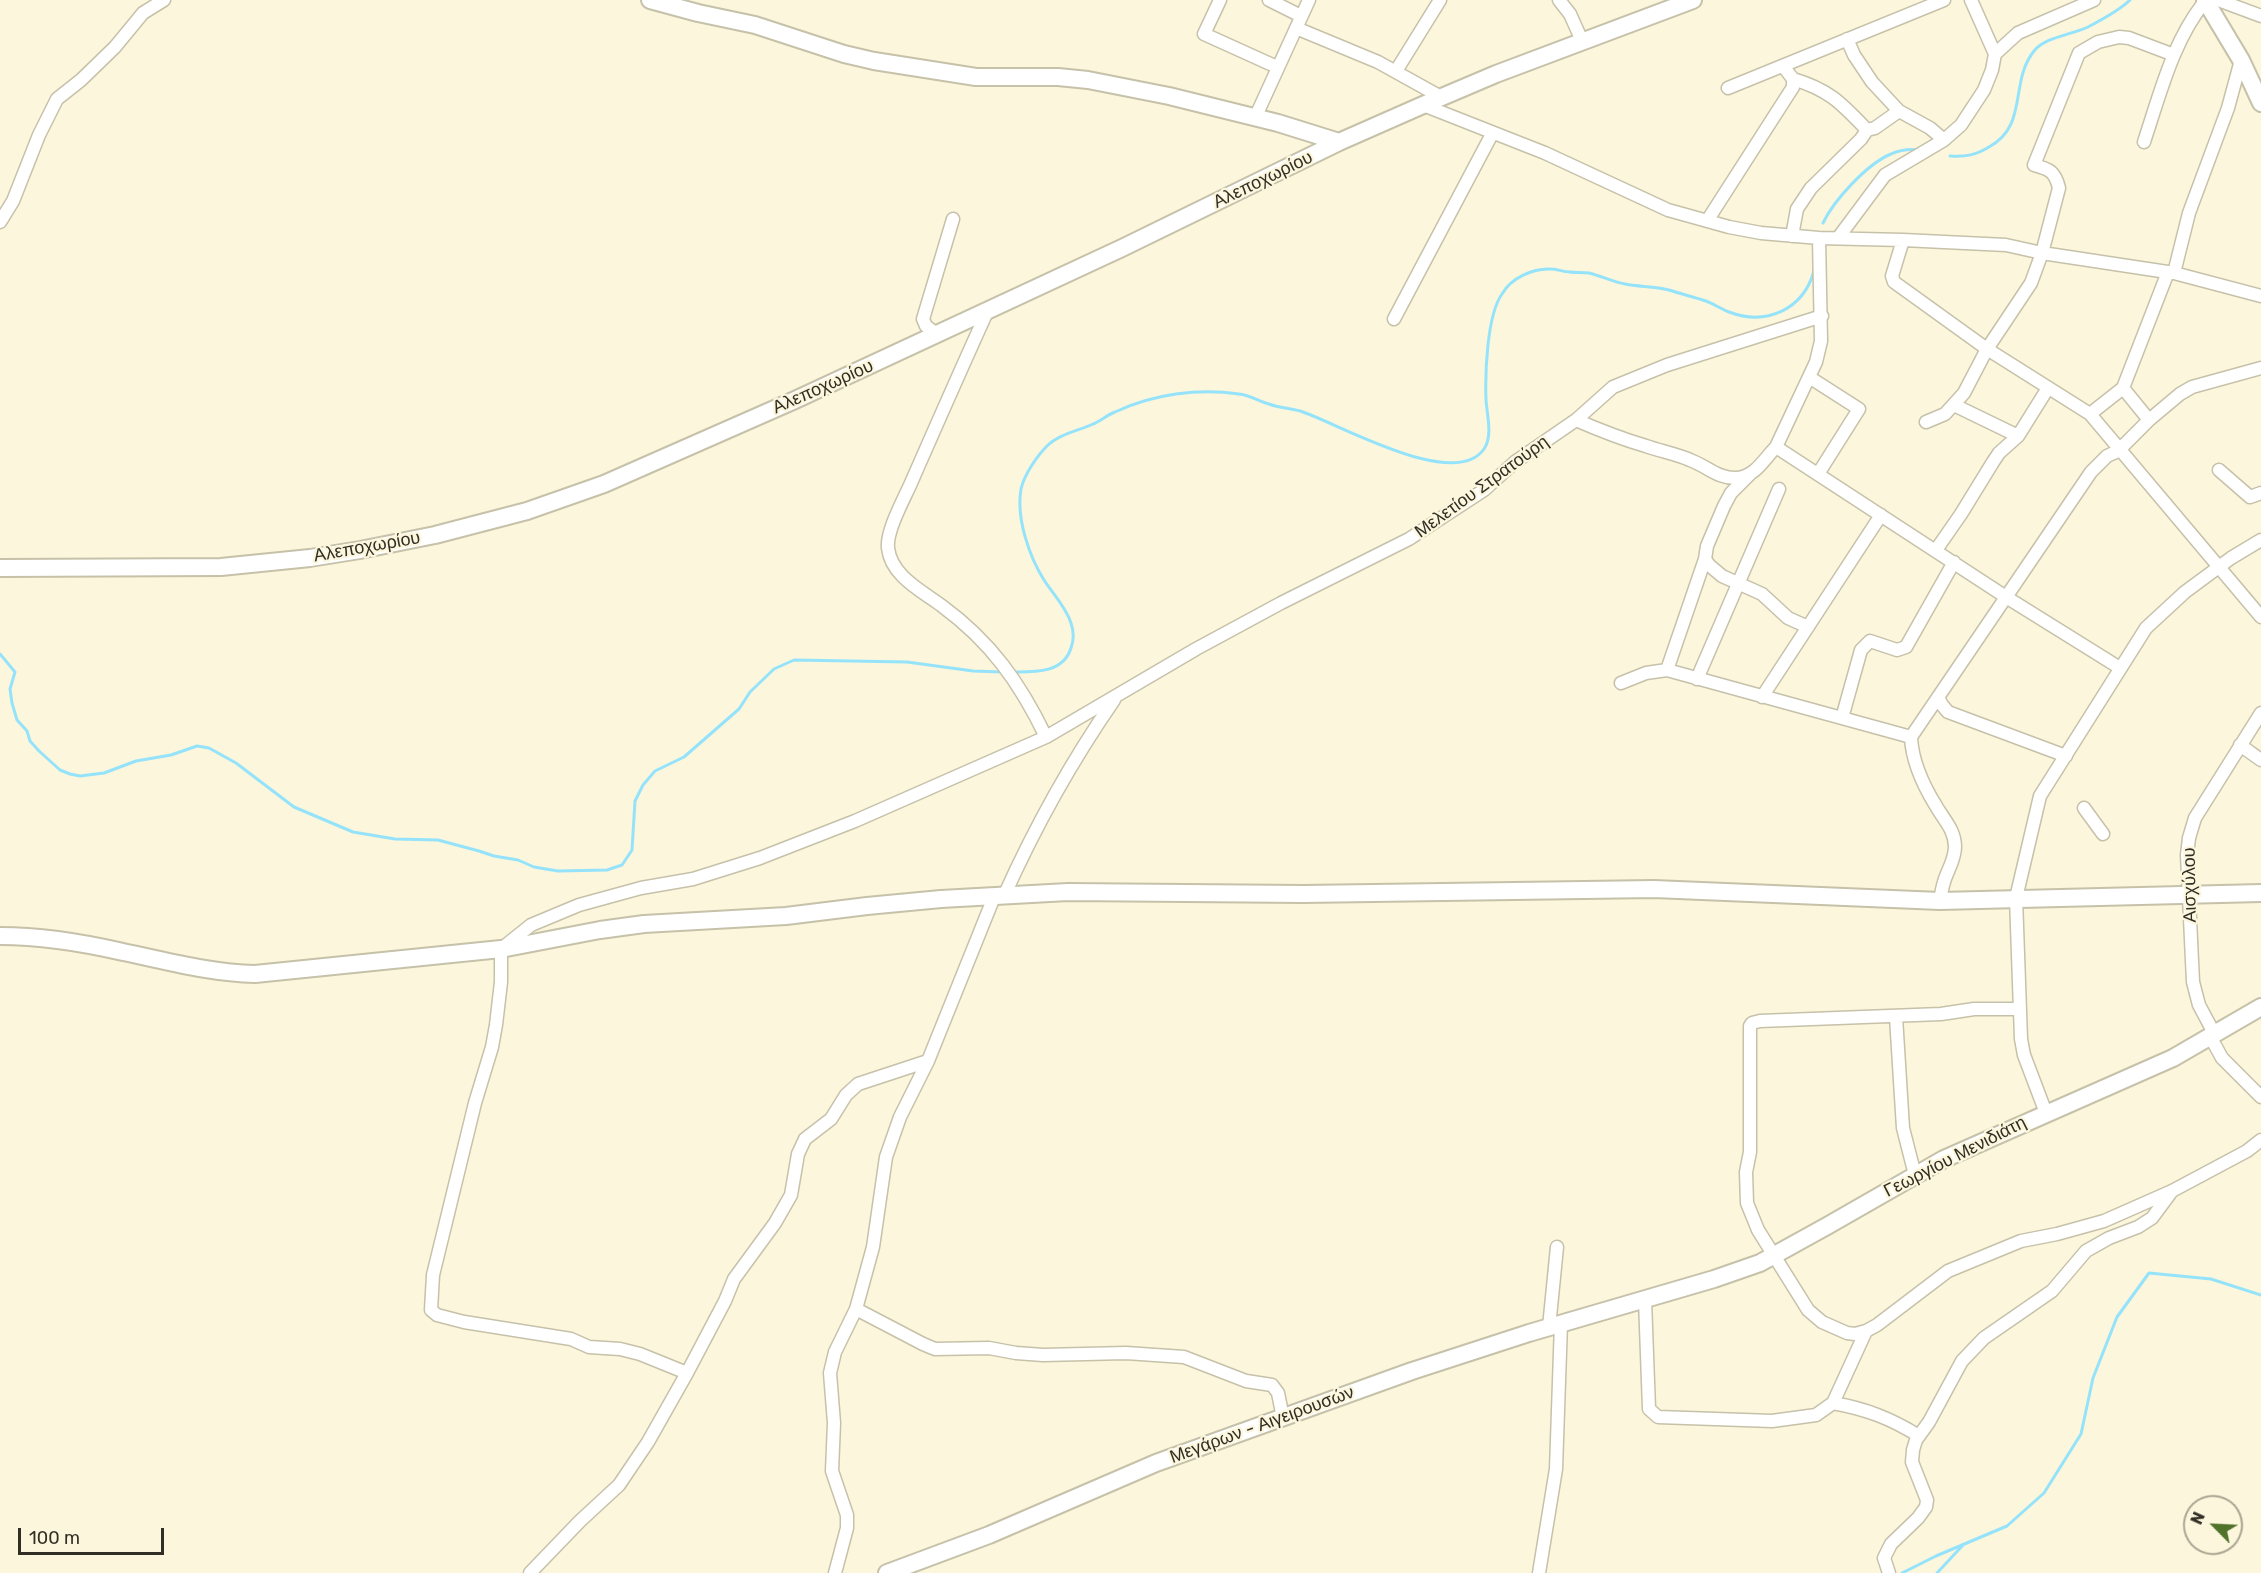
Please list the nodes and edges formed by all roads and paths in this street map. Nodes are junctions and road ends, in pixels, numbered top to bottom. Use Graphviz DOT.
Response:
graph roads {
  1 [pos="164,0"];
  2 [pos="1220,0"];
  3 [pos="1269,0"];
  4 [pos="1309,0"];
  5 [pos="1440,0"];
  6 [pos="1559,0"];
  7 [pos="1693,0"];
  8 [pos="1944,0"];
  9 [pos="1971,0"];
  10 [pos="2094,0"];
  11 [pos="2206,0"];
  12 [pos="2217,0"];
  13 [pos="654,1"];
  14 [pos="1660,6"];
  15 [pos="2261,16"];
  16 [pos="1298,22"];
  17 [pos="1847,39"];
  18 [pos="1583,43"];
  19 [pos="1995,54"];
  20 [pos="2174,55"];
  21 [pos="2241,60"];
  22 [pos="1783,66"];
  23 [pos="1277,67"];
  24 [pos="1396,71"];
  25 [pos="1793,79"];
  26 [pos="1728,88"];
  27 [pos="1440,97"];
  28 [pos="2261,103"];
  29 [pos="1423,105"];
  30 [pos="1899,111"];
  31 [pos="1255,118"];
  32 [pos="1867,130"];
  33 [pos="1492,134"];
  34 [pos="1944,140"];
  35 [pos="1339,142"];
  36 [pos="2145,142"];
  37 [pos="953,219"];
  38 [pos="1707,221"];
  39 [pos="0,222"];
  40 [pos="1792,236"];
  41 [pos="1819,238"];
  42 [pos="1838,238"];
  43 [pos="1903,240"];
  44 [pos="2042,253"];
  45 [pos="2171,272"];
  46 [pos="2261,296"];
  47 [pos="987,312"];
  48 [pos="1821,316"];
  49 [pos="1394,319"];
  50 [pos="938,334"];
  51 [pos="1987,349"];
  52 [pos="2261,368"];
  53 [pos="1809,377"];
  54 [pos="2048,388"];
  55 [pos="2122,388"];
  56 [pos="1954,405"];
  57 [pos="2090,414"];
  58 [pos="1576,420"];
  59 [pos="2149,420"];
  60 [pos="1926,422"];
  61 [pos="2018,436"];
  62 [pos="1776,447"];
  63 [pos="2118,450"];
  64 [pos="1756,470"];
  65 [pos="2219,470"];
  66 [pos="1818,474"];
  67 [pos="1779,489"];
  68 [pos="2261,493"];
  69 [pos="1881,514"];
  70 [pos="2261,540"];
  71 [pos="1935,550"];
  72 [pos="1705,559"];
  73 [pos="1954,562"];
  74 [pos="2218,567"];
  75 [pos="0,568"];
  76 [pos="1737,584"];
  77 [pos="2006,597"];
  78 [pos="2261,617"];
  79 [pos="1808,627"];
  80 [pos="2120,668"];
  81 [pos="1667,670"];
  82 [pos="1697,679"];
  83 [pos="1621,682"];
  84 [pos="1116,697"];
  85 [pos="1762,697"];
  86 [pos="1938,697"];
  87 [pos="2261,713"];
  88 [pos="1842,718"];
  89 [pos="1046,737"];
  90 [pos="1911,737"];
  91 [pos="2240,745"];
  92 [pos="2066,756"];
  93 [pos="2261,760"];
  94 [pos="2084,808"];
  95 [pos="2103,834"];
  96 [pos="2261,893"];
  97 [pos="2189,894"];
  98 [pos="999,896"];
  99 [pos="2016,898"];
  100 [pos="1940,900"];
  101 [pos="0,936"];
  102 [pos="501,949"];
  103 [pos="2261,1007"];
  104 [pos="2019,1009"];
  105 [pos="1896,1017"];
  106 [pos="2213,1037"];
  107 [pos="928,1061"];
  108 [pos="2261,1097"];
  109 [pos="2046,1113"];
  110 [pos="2261,1140"];
  111 [pos="1916,1175"];
  112 [pos="2172,1191"];
  113 [pos="1557,1247"];
  114 [pos="1774,1253"];
  115 [pos="1645,1300"];
  116 [pos="856,1309"];
  117 [pos="1555,1325"];
  118 [pos="1866,1331"];
  119 [pos="687,1373"];
  120 [pos="1833,1403"];
  121 [pos="1283,1418"];
  122 [pos="1919,1436"];
  123 [pos="530,1573"];
  124 [pos="836,1573"];
  125 [pos="887,1573"];
  126 [pos="1539,1573"];
  127 [pos="1889,1573"];
  1 -- 39 [label="street"];
  2 -- 23 [label="street"];
  3 -- 16 [label="street"];
  4 -- 16 [label="street"];
  5 -- 24 [label="street"];
  6 -- 18 [label="street"];
  7 -- 14 [label="main road"];
  8 -- 17 [label="street"];
  9 -- 19 [label="street"];
  10 -- 19 [label="street"];
  11 -- 12 [label="street"];
  11 -- 20 [label="street"];
  11 -- 21 [label="main road"];
  12 -- 15 [label="street"];
  13 -- 31 [label="main road"];
  14 -- 18 [label="main road, Αλεποχωρίου"];
  16 -- 23 [label="street"];
  16 -- 24 [label="street"];
  17 -- 22 [label="street"];
  17 -- 30 [label="street"];
  18 -- 27 [label="main road, Αλεποχωρίου"];
  19 -- 34 [label="street"];
  20 -- 36 [label="street"];
  20 -- 44 [label="street"];
  21 -- 28 [label="main road"];
  21 -- 45 [label="street"];
  22 -- 25 [label="street"];
  22 -- 26 [label="street"];
  23 -- 31 [label="street"];
  24 -- 27 [label="street"];
  25 -- 32 [label="street"];
  25 -- 38 [label="street"];
  27 -- 29 [label="main road, Αλεποχωρίου"];
  29 -- 33 [label="street"];
  29 -- 35 [label="main road, Αλεποχωρίου"];
  30 -- 32 [label="street"];
  30 -- 34 [label="street"];
  31 -- 35 [label="main road"];
  32 -- 40 [label="street"];
  33 -- 38 [label="street"];
  33 -- 49 [label="street"];
  34 -- 42 [label="street"];
  35 -- 47 [label="main road, Αλεποχωρίου"];
  37 -- 50 [label="street"];
  38 -- 40 [label="street"];
  40 -- 41 [label="street"];
  41 -- 42 [label="street"];
  41 -- 48 [label="street"];
  42 -- 43 [label="street"];
  43 -- 44 [label="street"];
  43 -- 51 [label="street"];
  44 -- 45 [label="street"];
  44 -- 51 [label="street"];
  45 -- 46 [label="street"];
  45 -- 55 [label="street"];
  47 -- 50 [label="main road, Αλεποχωρίου"];
  47 -- 89 [label="street"];
  48 -- 53 [label="street"];
  48 -- 58 [label="street, Μελετίου Στρατούρη"];
  50 -- 75 [label="main road, Αλεποχωρίου"];
  51 -- 54 [label="street"];
  51 -- 56 [label="street"];
  52 -- 59 [label="street"];
  53 -- 62 [label="street"];
  53 -- 66 [label="street"];
  54 -- 57 [label="street"];
  54 -- 61 [label="street"];
  55 -- 57 [label="street"];
  55 -- 59 [label="street"];
  56 -- 60 [label="street"];
  56 -- 61 [label="street"];
  57 -- 63 [label="street"];
  58 -- 64 [label="street"];
  58 -- 84 [label="street, Μελετίου Στρατούρη"];
  59 -- 63 [label="street"];
  61 -- 71 [label="street"];
  62 -- 64 [label="street"];
  62 -- 66 [label="street"];
  63 -- 74 [label="street"];
  63 -- 77 [label="street"];
  64 -- 72 [label="street"];
  65 -- 68 [label="street"];
  66 -- 69 [label="street"];
  67 -- 76 [label="street"];
  69 -- 71 [label="street"];
  69 -- 79 [label="street"];
  70 -- 74 [label="street"];
  71 -- 73 [label="street"];
  72 -- 76 [label="street"];
  72 -- 81 [label="street"];
  73 -- 77 [label="street"];
  73 -- 88 [label="street"];
  74 -- 78 [label="street"];
  74 -- 80 [label="street"];
  76 -- 79 [label="street"];
  76 -- 82 [label="street"];
  77 -- 80 [label="street"];
  77 -- 86 [label="street"];
  79 -- 85 [label="street"];
  80 -- 92 [label="street"];
  81 -- 82 [label="street"];
  81 -- 83 [label="street"];
  82 -- 85 [label="street"];
  84 -- 89 [label="street, Μελετίου Στρατούρη"];
  84 -- 98 [label="street"];
  85 -- 88 [label="street"];
  86 -- 90 [label="street"];
  86 -- 92 [label="street"];
  87 -- 91 [label="street, Αισχύλου"];
  88 -- 90 [label="street"];
  89 -- 102 [label="street, Μελετίου Στρατούρη"];
  90 -- 100 [label="street"];
  91 -- 93 [label="street"];
  91 -- 97 [label="street, Αισχύλου"];
  92 -- 99 [label="street"];
  94 -- 95 [label="street"];
  96 -- 97 [label="main road"];
  97 -- 99 [label="main road"];
  97 -- 106 [label="street, Αισχύλου"];
  98 -- 100 [label="main road"];
  98 -- 102 [label="main road"];
  98 -- 107 [label="street"];
  99 -- 100 [label="main road"];
  99 -- 104 [label="street"];
  101 -- 102 [label="main road"];
  102 -- 119 [label="street"];
  103 -- 106 [label="main road, Γεωργίου Μενιδιάτη"];
  104 -- 105 [label="street"];
  104 -- 109 [label="street"];
  105 -- 111 [label="street"];
  105 -- 114 [label="street"];
  106 -- 108 [label="street, Αισχύλου"];
  106 -- 109 [label="main road, Γεωργίου Μενιδιάτη"];
  107 -- 116 [label="street"];
  107 -- 119 [label="street"];
  109 -- 111 [label="main road, Γεωργίου Μενιδιάτη"];
  110 -- 112 [label="street"];
  111 -- 114 [label="main road, Γεωργίου Μενιδιάτη"];
  112 -- 118 [label="street"];
  112 -- 122 [label="street"];
  113 -- 117 [label="street"];
  114 -- 115 [label="main road, Γεωργίου Μενιδιάτη"];
  114 -- 118 [label="street"];
  115 -- 117 [label="main road, Μεγάρων - Αιγειρουσών"];
  115 -- 120 [label="street"];
  116 -- 121 [label="street"];
  116 -- 124 [label="street"];
  117 -- 121 [label="main road, Μεγάρων - Αιγειρουσών"];
  117 -- 126 [label="street"];
  118 -- 120 [label="street"];
  119 -- 123 [label="street"];
  120 -- 122 [label="street"];
  121 -- 125 [label="main road, Μεγάρων - Αιγειρουσών"];
  122 -- 127 [label="street"];
}
